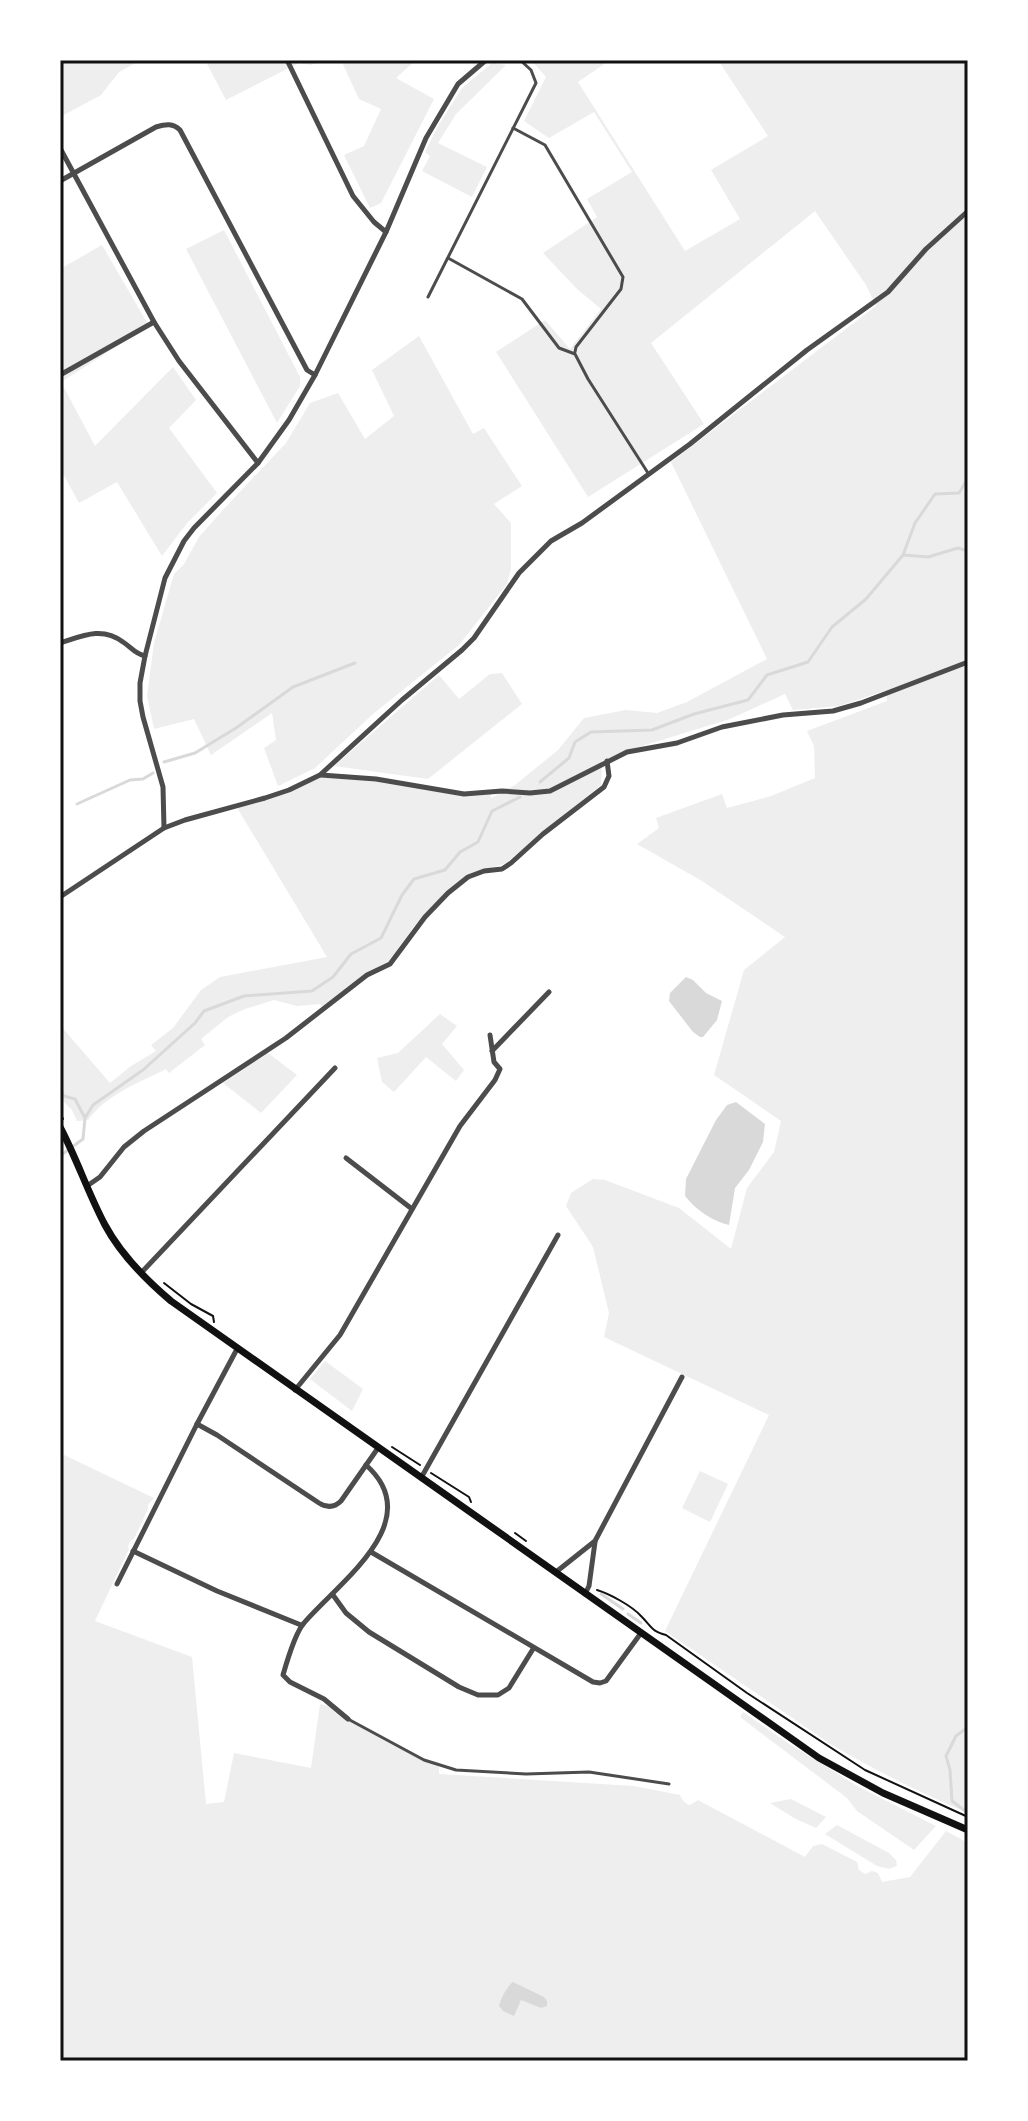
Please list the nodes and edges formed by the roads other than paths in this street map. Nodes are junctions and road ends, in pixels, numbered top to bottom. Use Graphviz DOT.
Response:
graph roads {
  1 [pos="287,60"];
  2 [pos="486,60"];
  3 [pos="520,60"];
  4 [pos="513,128"];
  5 [pos="60,148"];
  6 [pos="75,172"];
  7 [pos="60,181"];
  8 [pos="968,211"];
  9 [pos="386,232"];
  10 [pos="448,258"];
  11 [pos="428,297"];
  12 [pos="154,322"];
  13 [pos="575,354"];
  14 [pos="60,375"];
  15 [pos="315,375"];
  16 [pos="258,463"];
  17 [pos="648,473"];
  18 [pos="60,643"];
  19 [pos="145,656"];
  20 [pos="968,662"];
  21 [pos="607,761"];
  22 [pos="320,775"];
  23 [pos="164,828"];
  24 [pos="60,897"];
  25 [pos="549,992"];
  26 [pos="490,1035"];
  27 [pos="492,1051"];
  28 [pos="335,1068"];
  29 [pos="61,1130"];
  30 [pos="346,1158"];
  31 [pos="87,1186"];
  32 [pos="412,1209"];
  33 [pos="558,1235"];
  34 [pos="140,1273"];
  35 [pos="237,1349"];
  36 [pos="682,1377"];
  37 [pos="295,1390"];
  38 [pos="197,1424"];
  39 [pos="378,1448"];
  40 [pos="366,1465"];
  41 [pos="421,1478"];
  42 [pos="595,1541"];
  43 [pos="133,1551"];
  44 [pos="371,1552"];
  45 [pos="555,1573"];
  46 [pos="117,1584"];
  47 [pos="585,1594"];
  48 [pos="333,1595"];
  49 [pos="301,1625"];
  50 [pos="641,1633"];
  51 [pos="533,1649"];
  52 [pos="348,1719"];
  53 [pos="669,1784"];
  54 [pos="968,1830"];
  1 -- 9 [label="street"];
  2 -- 9 [label="street"];
  3 -- 4 [label="lane"];
  4 -- 10 [label="lane"];
  4 -- 13 [label="lane"];
  5 -- 6 [label="street"];
  6 -- 7 [label="street"];
  6 -- 12 [label="street"];
  6 -- 15 [label="street"];
  8 -- 17 [label="street"];
  9 -- 15 [label="street"];
  10 -- 11 [label="lane"];
  10 -- 13 [label="lane"];
  12 -- 14 [label="street"];
  12 -- 16 [label="street"];
  13 -- 17 [label="lane"];
  15 -- 16 [label="street"];
  16 -- 19 [label="street"];
  17 -- 22 [label="street"];
  18 -- 19 [label="street"];
  19 -- 23 [label="street"];
  20 -- 21 [label="street"];
  21 -- 22 [label="street"];
  21 -- 31 [label="street"];
  22 -- 23 [label="street"];
  23 -- 24 [label="street"];
  25 -- 27 [label="street"];
  26 -- 27 [label="street"];
  27 -- 32 [label="street"];
  28 -- 34 [label="street"];
  29 -- 31 [label="main road"];
  30 -- 32 [label="street"];
  31 -- 34 [label="main road"];
  32 -- 37 [label="street"];
  33 -- 41 [label="street"];
  34 -- 35 [label="main road"];
  35 -- 37 [label="main road"];
  35 -- 38 [label="street"];
  36 -- 42 [label="street"];
  37 -- 39 [label="main road"];
  38 -- 40 [label="street"];
  38 -- 43 [label="street"];
  39 -- 40 [label="street"];
  39 -- 41 [label="main road"];
  40 -- 44 [label="street"];
  41 -- 45 [label="main road"];
  42 -- 45 [label="street"];
  42 -- 47 [label="street"];
  43 -- 46 [label="street"];
  43 -- 49 [label="street"];
  44 -- 48 [label="street"];
  44 -- 51 [label="street"];
  45 -- 47 [label="main road"];
  47 -- 50 [label="main road"];
  48 -- 49 [label="street"];
  48 -- 51 [label="street"];
  49 -- 52 [label="street"];
  50 -- 51 [label="street"];
  50 -- 54 [label="main road"];
  52 -- 53 [label="lane"];
}
